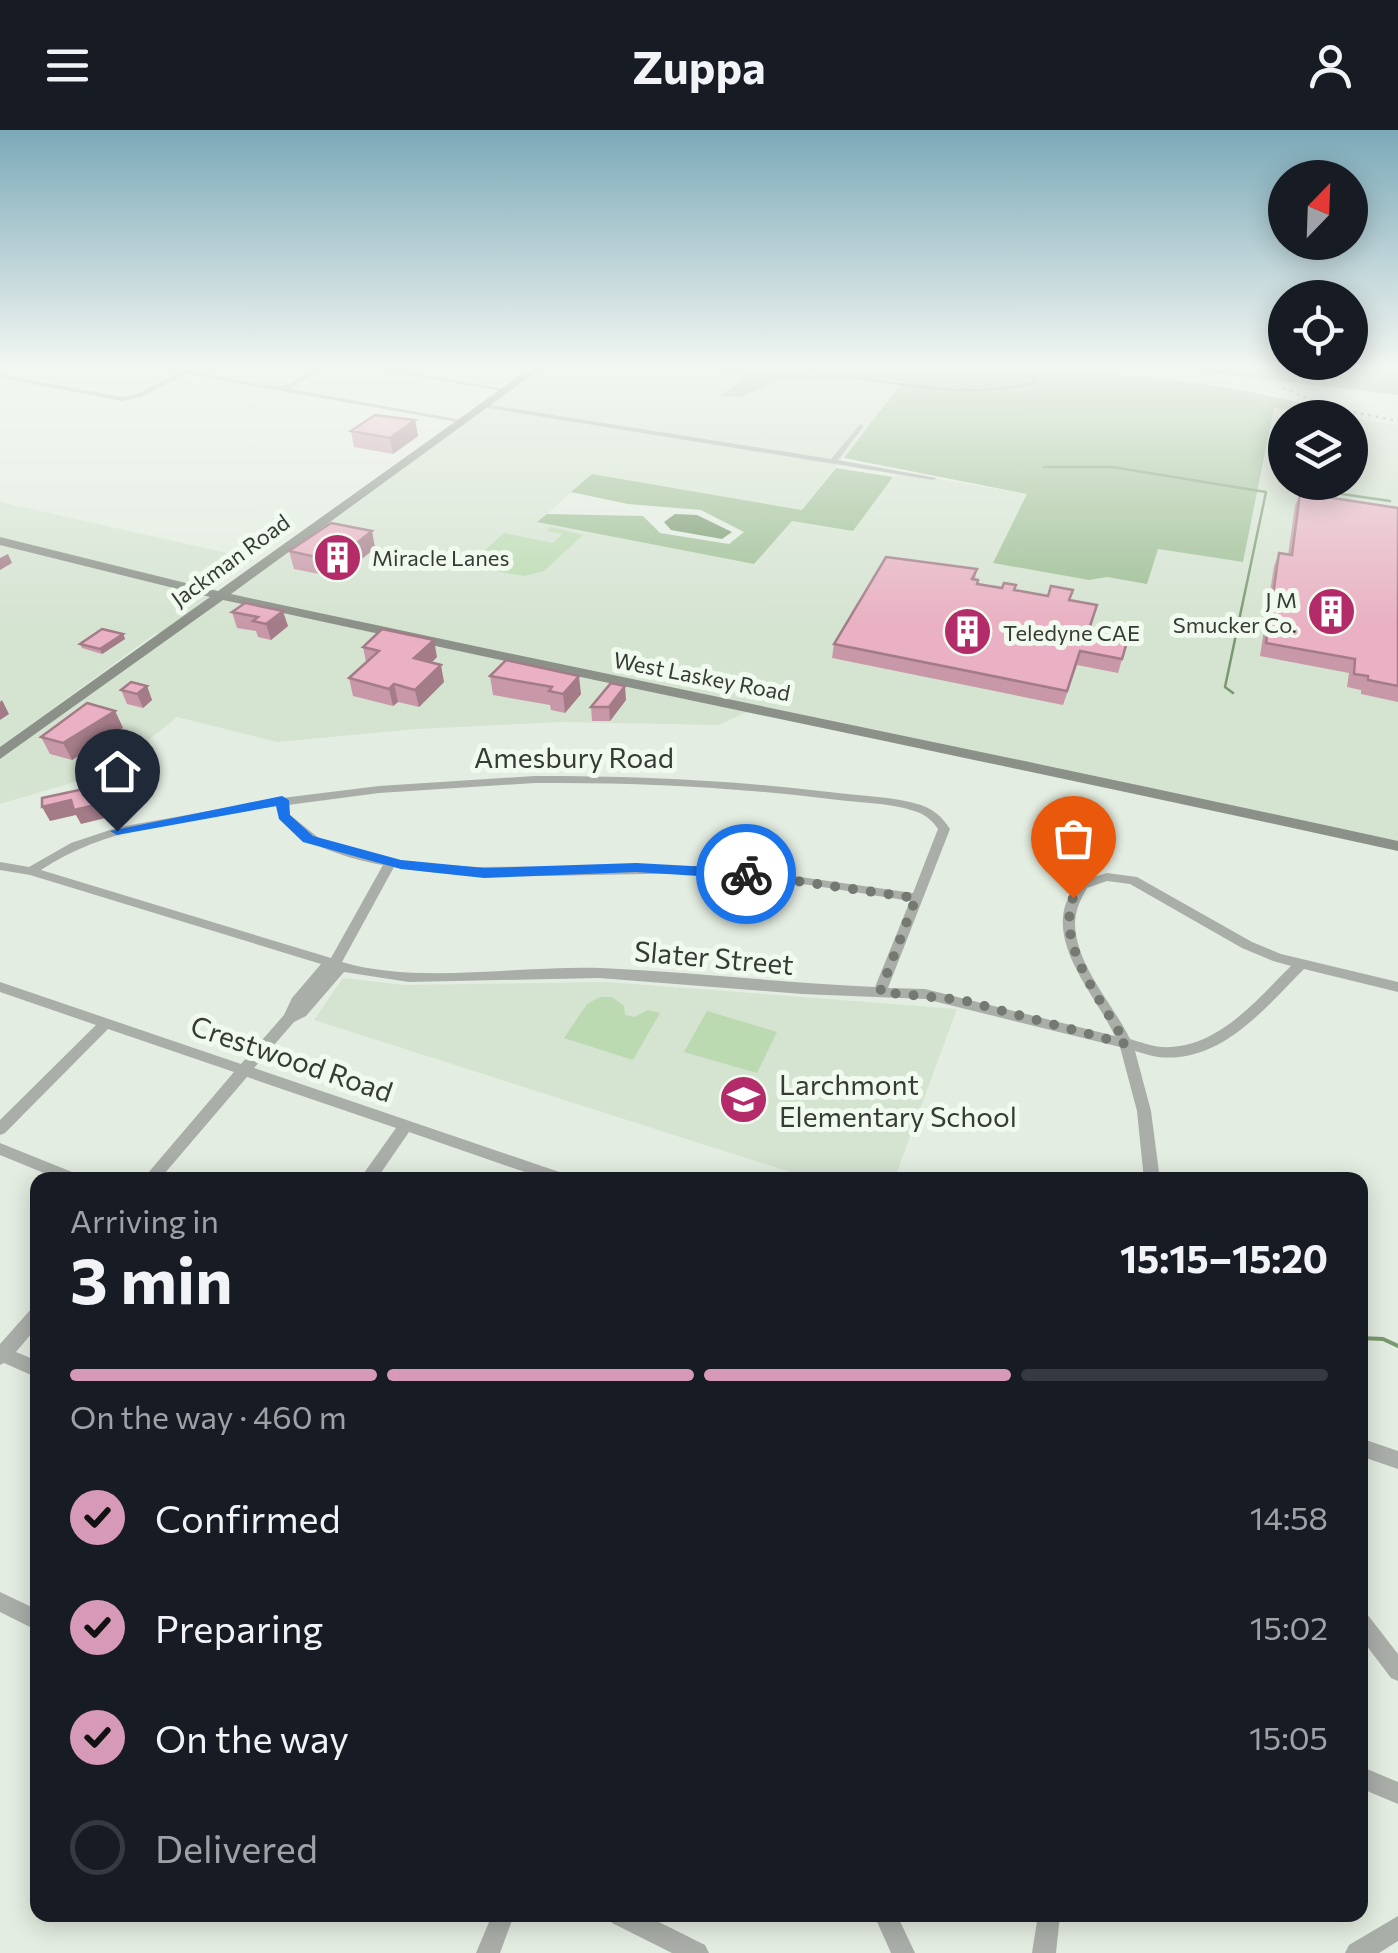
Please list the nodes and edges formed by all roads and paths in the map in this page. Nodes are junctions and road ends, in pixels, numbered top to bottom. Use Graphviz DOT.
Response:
graph roads {
  1 [pos="417,454"];
  2 [pos="784,454"];
  3 [pos="839,454"];
  4 [pos="833,462"];
  5 [pos="932,478"];
  6 [pos="0,541"];
  7 [pos="220,595"];
  8 [pos="0,754"];
  9 [pos="282,800"];
  10 [pos="1398,846"];
  11 [pos="390,863"];
  12 [pos="0,866"];
  13 [pos="31,871"];
  14 [pos="916,898"];
  15 [pos="335,964"];
  16 [pos="1300,964"];
  17 [pos="0,987"];
  18 [pos="1398,987"];
  19 [pos="880,992"];
  20 [pos="106,1023"];
  21 [pos="1126,1044"];
  22 [pos="244,1070"];
  23 [pos="405,1126"];
  24 [pos="0,1128"];
  25 [pos="0,1149"];
  26 [pos="57,1172"];
  27 [pos="157,1172"];
  28 [pos="373,1172"];
  29 [pos="542,1172"];
  30 [pos="1151,1172"];
  31 [pos="30,1321"];
  32 [pos="1,1355"];
  33 [pos="30,1367"];
  34 [pos="1368,1450"];
  35 [pos="1398,1460"];
  36 [pos="0,1602"];
  37 [pos="30,1617"];
  38 [pos="1368,1632"];
  39 [pos="1398,1671"];
  40 [pos="1368,1780"];
  41 [pos="1398,1792"];
  42 [pos="500,1922"];
  43 [pos="634,1922"];
  44 [pos="888,1922"];
  45 [pos="1048,1922"];
  46 [pos="1398,1928"];
  47 [pos="488,1953"];
  48 [pos="696,1953"];
  49 [pos="903,1953"];
  50 [pos="1044,1953"];
  51 [pos="1358,1953"];
  1 -- 7 [label="main road, Jackman Road"];
  2 -- 4 [label="street"];
  3 -- 4 [label="street"];
  4 -- 5 [label="street"];
  6 -- 7 [label="main road, West Laskey Road"];
  7 -- 8 [label="main road, Jackman Road"];
  7 -- 10 [label="main road, West Laskey Road"];
  9 -- 11 [label="street"];
  9 -- 13 [label="street, Amesbury Road"];
  9 -- 14 [label="street, Amesbury Road"];
  11 -- 14 [label="street"];
  11 -- 15 [label="street"];
  12 -- 13 [label="street, Slater Street"];
  13 -- 15 [label="street, Slater Street"];
  14 -- 19 [label="street, Amesbury Road"];
  15 -- 19 [label="street, Slater Street"];
  15 -- 22 [label="street"];
  16 -- 18 [label="street"];
  16 -- 21 [label="street, Slater Street"];
  16 -- 21 [label="street"];
  17 -- 20 [label="street, Crestwood Road"];
  19 -- 21 [label="street, Slater Street"];
  20 -- 22 [label="street, Crestwood Road"];
  20 -- 24 [label="street"];
  21 -- 30 [label="street"];
  22 -- 23 [label="street, Crestwood Road"];
  22 -- 27 [label="street"];
  23 -- 28 [label="street"];
  23 -- 29 [label="street, Crestwood Road"];
  25 -- 26 [label="street"];
  31 -- 32 [label="street"];
  32 -- 33 [label="street"];
  34 -- 35 [label="street"];
  36 -- 37 [label="street"];
  38 -- 39 [label="street"];
  40 -- 41 [label="street"];
  42 -- 47 [label="street"];
  43 -- 48 [label="street"];
  44 -- 49 [label="street"];
  45 -- 50 [label="street"];
  46 -- 51 [label="street"];
}
